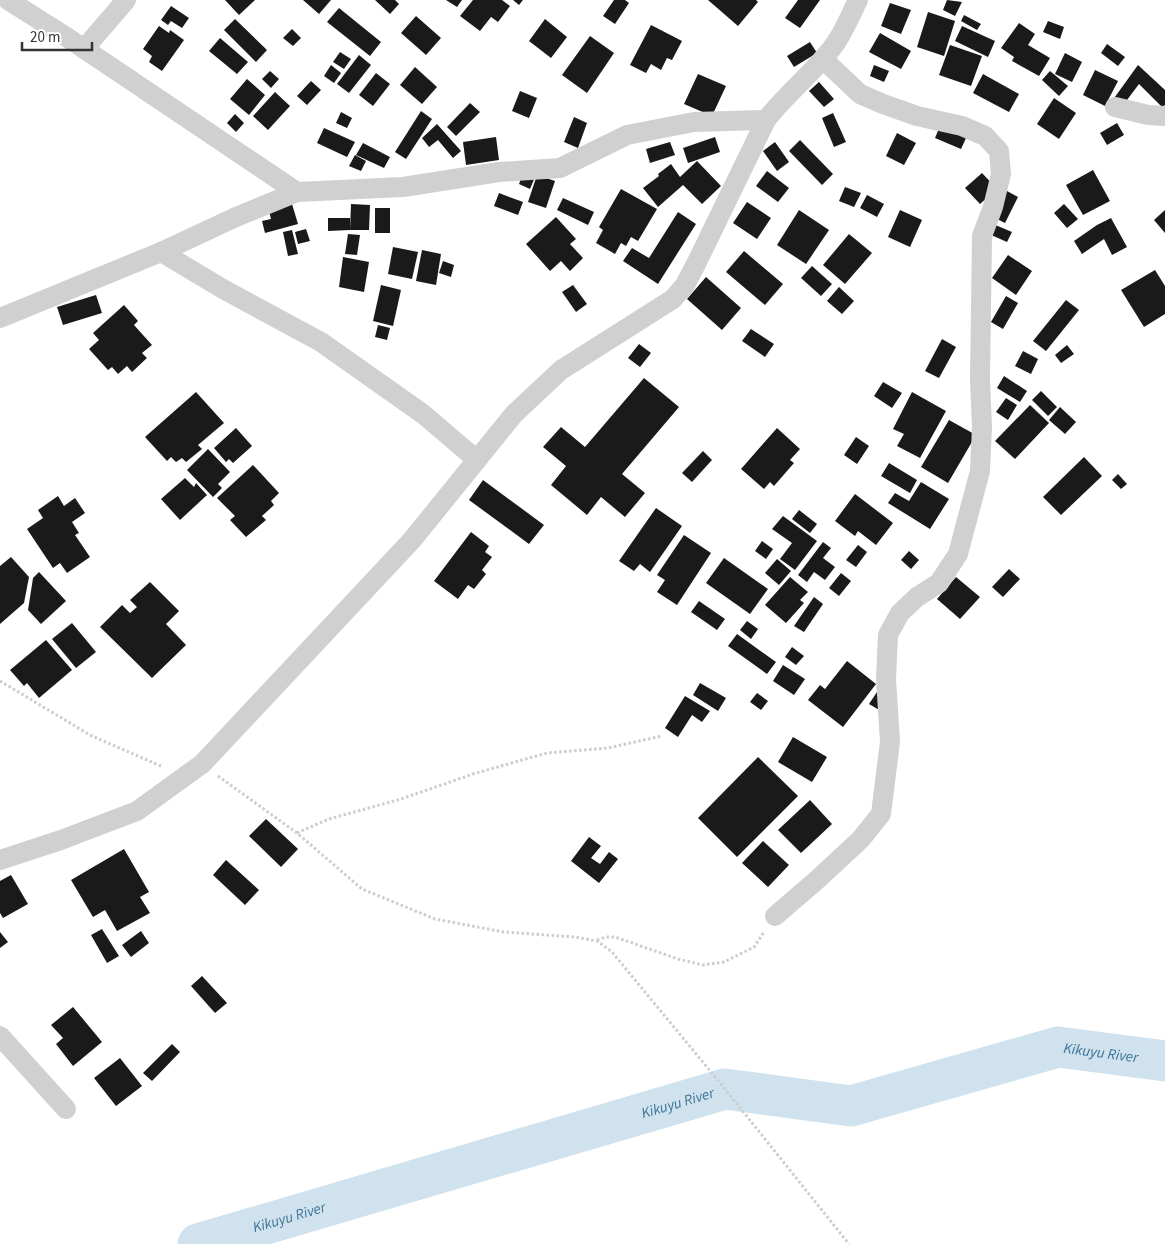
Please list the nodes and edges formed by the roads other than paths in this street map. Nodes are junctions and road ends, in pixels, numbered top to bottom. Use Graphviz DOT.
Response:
graph roads {
  1 [pos="8,0"];
  2 [pos="126,0"];
  3 [pos="858,0"];
  4 [pos="84,49"];
  5 [pos="823,59"];
  6 [pos="1115,107"];
  7 [pos="1165,116"];
  8 [pos="766,120"];
  9 [pos="297,192"];
  10 [pos="161,252"];
  11 [pos="0,318"];
  12 [pos="477,460"];
  13 [pos="0,860"];
  14 [pos="775,916"];
  15 [pos="0,1036"];
  16 [pos="66,1109"];
  1 -- 4 [label="street"];
  2 -- 4 [label="street"];
  3 -- 5 [label="street"];
  4 -- 9 [label="street"];
  5 -- 8 [label="street"];
  5 -- 14 [label="street"];
  6 -- 7 [label="street"];
  8 -- 9 [label="street"];
  8 -- 12 [label="street"];
  9 -- 10 [label="street"];
  10 -- 11 [label="street"];
  10 -- 12 [label="street"];
  12 -- 13 [label="street"];
  15 -- 16 [label="street"];
}
